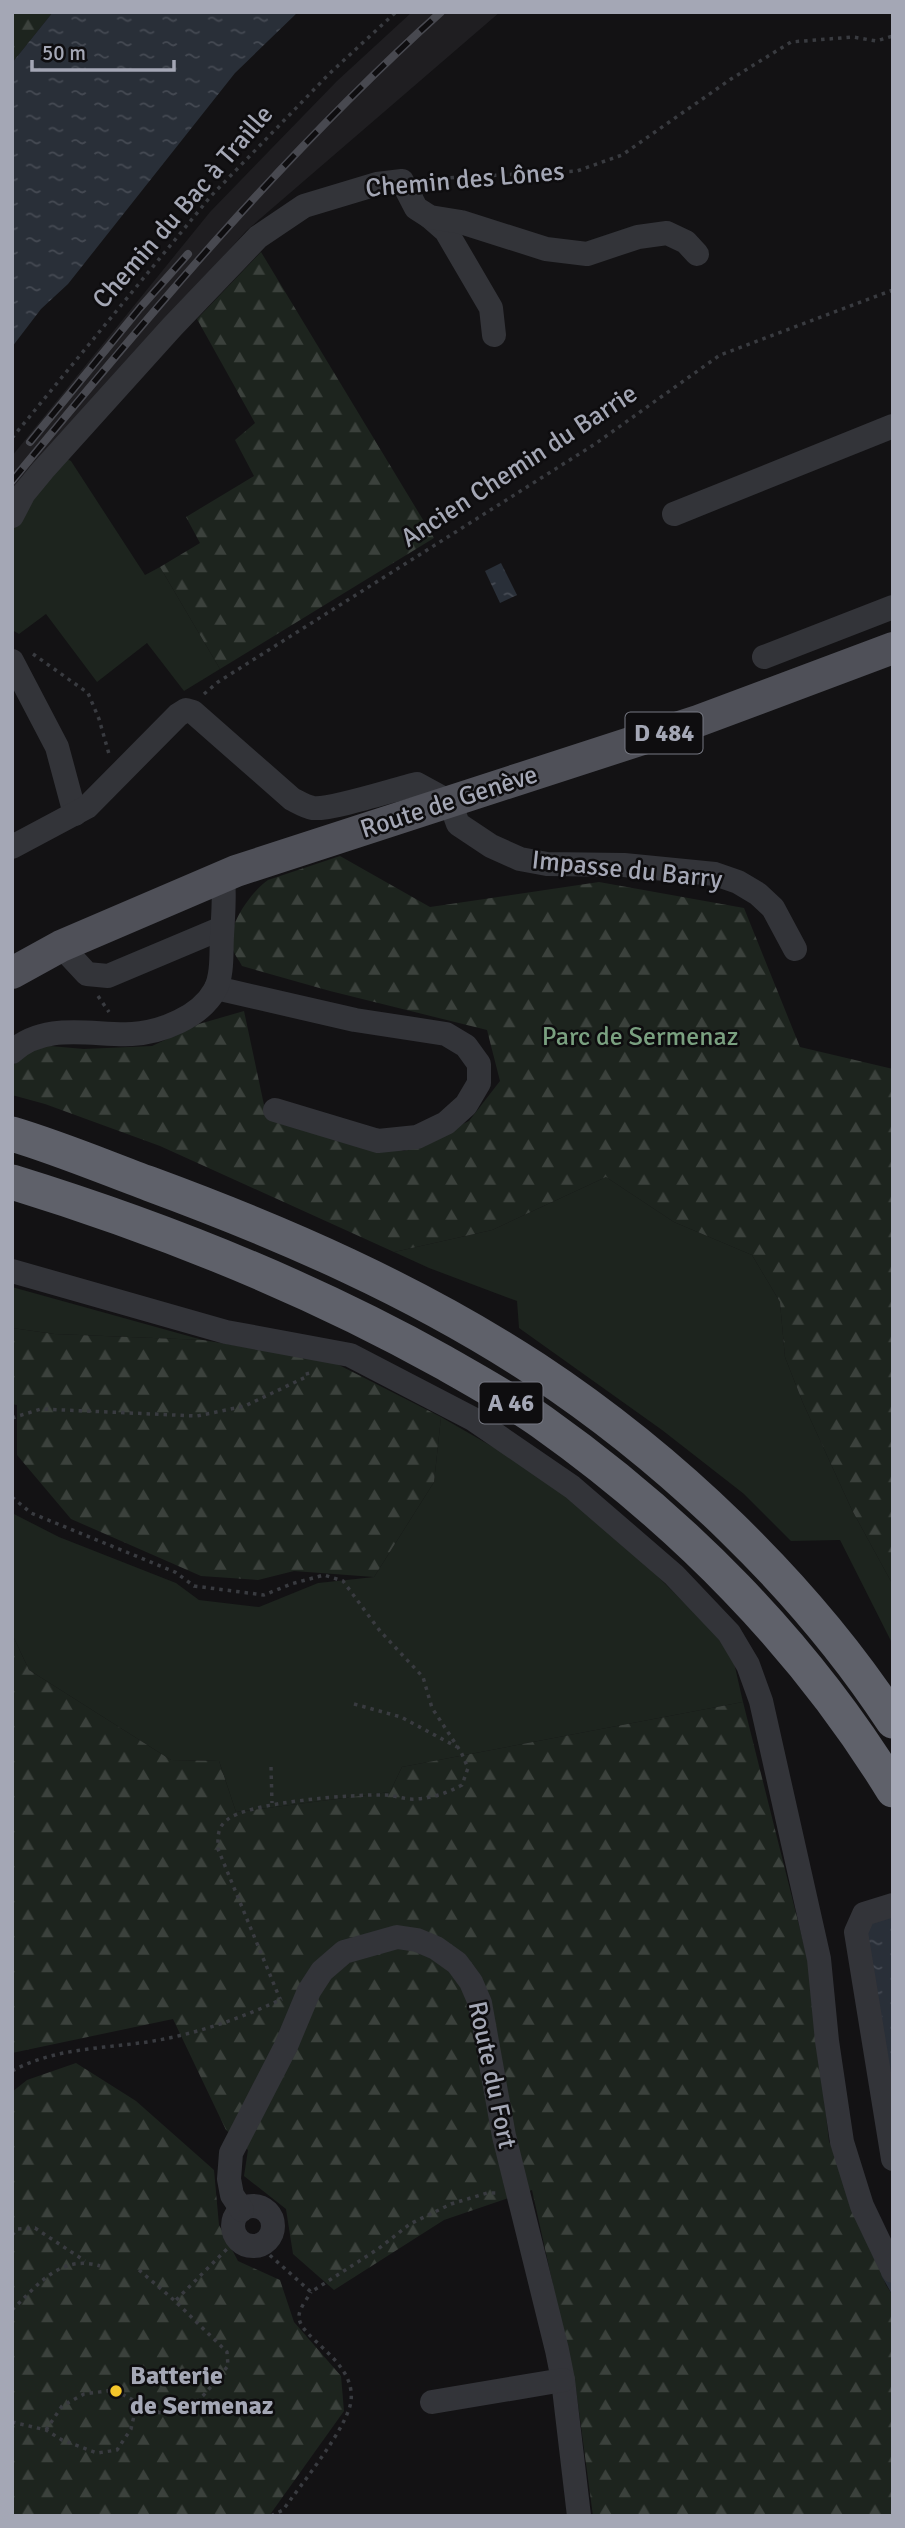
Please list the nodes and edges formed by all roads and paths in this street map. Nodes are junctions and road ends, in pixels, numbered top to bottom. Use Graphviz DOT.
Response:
graph roads {
  1 [pos="396,12"];
  2 [pos="893,36"];
  3 [pos="402,181"];
  4 [pos="430,217"];
  5 [pos="697,254"];
  6 [pos="893,290"];
  7 [pos="494,335"];
  8 [pos="893,426"];
  9 [pos="12,438"];
  10 [pos="674,514"];
  11 [pos="12,516"];
  12 [pos="893,607"];
  13 [pos="893,648"];
  14 [pos="22,657"];
  15 [pos="764,657"];
  16 [pos="186,710"];
  17 [pos="117,778"];
  18 [pos="450,802"];
  19 [pos="75,814"];
  20 [pos="12,847"];
  21 [pos="223,877"];
  22 [pos="222,928"];
  23 [pos="73,940"];
  24 [pos="795,949"];
  25 [pos="12,973"];
  26 [pos="97,977"];
  27 [pos="216,988"];
  28 [pos="111,1032"];
  29 [pos="12,1052"];
  30 [pos="275,1110"];
  31 [pos="13,1134"];
  32 [pos="12,1182"];
  33 [pos="12,1271"];
  34 [pos="300,1346"];
  35 [pos="12,1418"];
  36 [pos="12,1497"];
  37 [pos="354,1704"];
  38 [pos="893,1721"];
  39 [pos="459,1748"];
  40 [pos="271,1767"];
  41 [pos="893,1790"];
  42 [pos="272,1803"];
  43 [pos="893,1905"];
  44 [pos="309,1991"];
  45 [pos="280,2000"];
  46 [pos="12,2070"];
  47 [pos="893,2159"];
  48 [pos="518,2192"];
  49 [pos="242,2210"];
  50 [pos="12,2235"];
  51 [pos="237,2239"];
  52 [pos="267,2241"];
  53 [pos="85,2261"];
  54 [pos="100,2266"];
  55 [pos="139,2270"];
  56 [pos="893,2271"];
  57 [pos="311,2292"];
  58 [pos="175,2301"];
  59 [pos="12,2310"];
  60 [pos="564,2380"];
  61 [pos="137,2402"];
  62 [pos="432,2402"];
  63 [pos="12,2422"];
  64 [pos="46,2430"];
  65 [pos="271,2516"];
  66 [pos="579,2516"];
  1 -- 9 [label="path, Chemin du Bac à Traille"];
  2 -- 3 [label="path, Chemin des Lônes"];
  3 -- 4 [label="street"];
  3 -- 11 [label="street, Chemin des Lônes"];
  4 -- 5 [label="street"];
  4 -- 7 [label="street"];
  6 -- 16 [label="path, Ancien Chemin du Barrie"];
  8 -- 10 [label="street"];
  12 -- 15 [label="street"];
  13 -- 18 [label="main road, Route de Genève / D 484"];
  14 -- 17 [label="path"];
  14 -- 19 [label="street"];
  16 -- 17 [label="street"];
  16 -- 18 [label="street"];
  17 -- 19 [label="street"];
  18 -- 21 [label="main road, Route de Genève / D 484"];
  18 -- 24 [label="street, Impasse du Barry"];
  19 -- 20 [label="street"];
  21 -- 22 [label="street"];
  21 -- 23 [label="main road, Route de Genève / D 484"];
  22 -- 26 [label="street"];
  22 -- 27 [label="street"];
  23 -- 25 [label="main road, Route de Genève"];
  23 -- 26 [label="street"];
  26 -- 28 [label="path"];
  27 -- 28 [label="street"];
  27 -- 30 [label="street"];
  28 -- 29 [label="street"];
  31 -- 38 [label="highway, A 46"];
  32 -- 41 [label="highway, A 46"];
  33 -- 34 [label="street"];
  34 -- 35 [label="path"];
  34 -- 56 [label="street"];
  36 -- 39 [label="path"];
  37 -- 39 [label="path"];
  39 -- 42 [label="path"];
  40 -- 42 [label="path"];
  42 -- 45 [label="path"];
  43 -- 47 [label="street"];
  44 -- 45 [label="path"];
  44 -- 48 [label="street, Route du Fort"];
  44 -- 49 [label="street, Route du Fort"];
  45 -- 46 [label="path"];
  48 -- 57 [label="path"];
  48 -- 60 [label="street, Route du Fort"];
  49 -- 51 [label="street"];
  49 -- 52 [label="street"];
  50 -- 53 [label="path"];
  51 -- 52 [label="street"];
  51 -- 58 [label="path"];
  52 -- 57 [label="path"];
  53 -- 54 [label="path"];
  53 -- 59 [label="path"];
  55 -- 58 [label="path"];
  57 -- 65 [label="path"];
  58 -- 61 [label="path"];
  60 -- 62 [label="street"];
  60 -- 66 [label="street, Route du Fort"];
  61 -- 64 [label="path"];
  61 -- 64 [label="path"];
  63 -- 64 [label="path"];
}
